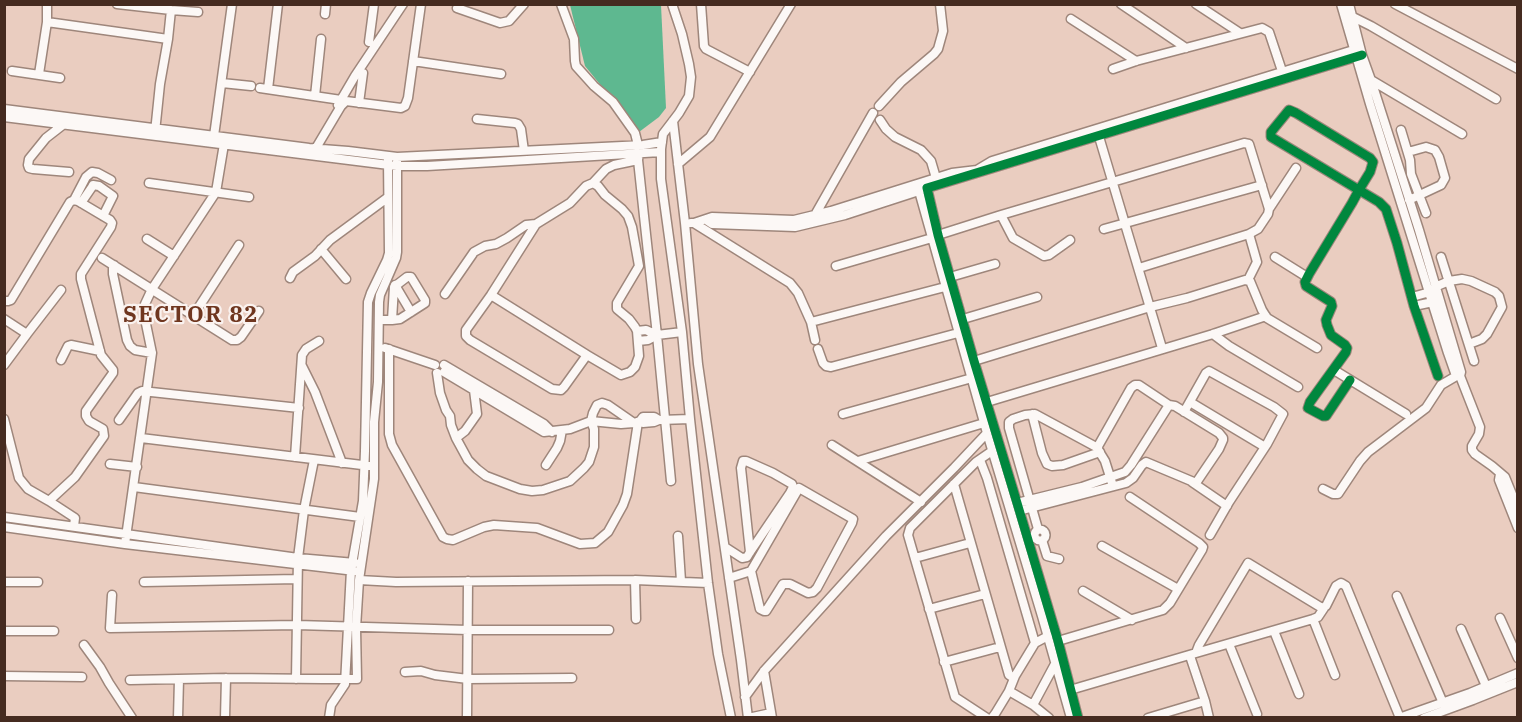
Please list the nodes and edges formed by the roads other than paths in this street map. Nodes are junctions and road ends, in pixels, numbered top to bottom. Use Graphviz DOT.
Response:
graph roads {
  1 [pos="47,4"];
  2 [pos="117,4"];
  3 [pos="232,4"];
  4 [pos="278,4"];
  5 [pos="374,4"];
  6 [pos="403,4"];
  7 [pos="421,4"];
  8 [pos="524,4"];
  9 [pos="561,4"];
  10 [pos="672,4"];
  11 [pos="701,4"];
  12 [pos="791,4"];
  13 [pos="940,4"];
  14 [pos="1121,4"];
  15 [pos="1196,4"];
  16 [pos="1341,4"];
  17 [pos="1349,4"];
  18 [pos="1395,4"];
  19 [pos="457,8"];
  20 [pos="171,10"];
  21 [pos="198,12"];
  22 [pos="1353,17"];
  23 [pos="1071,19"];
  24 [pos="47,22"];
  25 [pos="1240,33"];
  26 [pos="168,39"];
  27 [pos="321,39"];
  28 [pos="369,42"];
  29 [pos="1186,48"];
  30 [pos="1358,53"];
  31 [pos="413,61"];
  32 [pos="1136,61"];
  33 [pos="1113,69"];
  34 [pos="1518,69"];
  35 [pos="12,71"];
  36 [pos="750,72"];
  37 [pos="363,73"];
  38 [pos="39,74"];
  39 [pos="501,74"];
  40 [pos="1283,75"];
  41 [pos="60,78"];
  42 [pos="1371,80"];
  43 [pos="222,83"];
  44 [pos="260,88"];
  45 [pos="315,96"];
  46 [pos="1496,99"];
  47 [pos="341,100"];
  48 [pos="359,103"];
  49 [pos="4,109"];
  50 [pos="878,113"];
  51 [pos="4,117"];
  52 [pos="477,119"];
  53 [pos="673,120"];
  54 [pos="64,124"];
  55 [pos="1401,130"];
  56 [pos="155,132"];
  57 [pos="1098,132"];
  58 [pos="1462,135"];
  59 [pos="214,136"];
  60 [pos="224,144"];
  61 [pos="661,147"];
  62 [pos="312,148"];
  63 [pos="524,151"];
  64 [pos="639,152"];
  65 [pos="1408,152"];
  66 [pos="393,161"];
  67 [pos="678,164"];
  68 [pos="1296,168"];
  69 [pos="981,171"];
  70 [pos="69,172"];
  71 [pos="936,178"];
  72 [pos="111,180"];
  73 [pos="149,183"];
  74 [pos="593,183"];
  75 [pos="1113,183"];
  76 [pos="1262,185"];
  77 [pos="922,186"];
  78 [pos="1359,190"];
  79 [pos="216,192"];
  80 [pos="1420,195"];
  81 [pos="249,197"];
  82 [pos="387,198"];
  83 [pos="1409,200"];
  84 [pos="77,201"];
  85 [pos="1269,209"];
  86 [pos="1426,213"];
  87 [pos="814,214"];
  88 [pos="1001,215"];
  89 [pos="103,216"];
  90 [pos="706,220"];
  91 [pos="689,223"];
  92 [pos="536,224"];
  93 [pos="1125,224"];
  94 [pos="1104,230"];
  95 [pos="1414,231"];
  96 [pos="1249,234"];
  97 [pos="935,237"];
  98 [pos="147,239"];
  99 [pos="1070,240"];
  100 [pos="239,245"];
  101 [pos="321,249"];
  102 [pos="174,256"];
  103 [pos="1275,257"];
  104 [pos="1441,257"];
  105 [pos="102,258"];
  106 [pos="392,259"];
  107 [pos="995,264"];
  108 [pos="114,265"];
  109 [pos="836,266"];
  110 [pos="1139,268"];
  111 [pos="950,277"];
  112 [pos="1307,277"];
  113 [pos="290,278"];
  114 [pos="346,279"];
  115 [pos="1248,280"];
  116 [pos="395,285"];
  117 [pos="945,286"];
  118 [pos="1451,286"];
  119 [pos="152,289"];
  120 [pos="61,290"];
  121 [pos="445,294"];
  122 [pos="1434,294"];
  123 [pos="491,295"];
  124 [pos="1037,297"];
  125 [pos="4,301"];
  126 [pos="1413,302"];
  127 [pos="1150,307"];
  128 [pos="955,308"];
  129 [pos="259,311"];
  130 [pos="411,312"];
  131 [pos="193,316"];
  132 [pos="1266,316"];
  133 [pos="4,319"];
  134 [pos="963,319"];
  135 [pos="379,320"];
  136 [pos="392,320"];
  137 [pos="812,322"];
  138 [pos="637,331"];
  139 [pos="682,332"];
  140 [pos="958,333"];
  141 [pos="27,334"];
  142 [pos="1213,334"];
  143 [pos="657,335"];
  144 [pos="319,341"];
  145 [pos="638,341"];
  146 [pos="1469,344"];
  147 [pos="1162,348"];
  148 [pos="1317,348"];
  149 [pos="100,351"];
  150 [pos="152,352"];
  151 [pos="587,355"];
  152 [pos="61,360"];
  153 [pos="974,361"];
  154 [pos="1474,361"];
  155 [pos="4,365"];
  156 [pos="302,366"];
  157 [pos="440,369"];
  158 [pos="1334,370"];
  159 [pos="1459,375"];
  160 [pos="1438,376"];
  161 [pos="972,378"];
  162 [pos="1350,380"];
  163 [pos="1298,387"];
  164 [pos="474,390"];
  165 [pos="147,391"];
  166 [pos="987,402"];
  167 [pos="1190,402"];
  168 [pos="1169,405"];
  169 [pos="299,408"];
  170 [pos="1184,412"];
  171 [pos="843,414"];
  172 [pos="1032,414"];
  173 [pos="1406,414"];
  174 [pos="4,419"];
  175 [pos="690,419"];
  176 [pos="119,420"];
  177 [pos="662,420"];
  178 [pos="591,421"];
  179 [pos="638,422"];
  180 [pos="984,423"];
  181 [pos="1009,428"];
  182 [pos="562,430"];
  183 [pos="552,432"];
  184 [pos="991,432"];
  185 [pos="141,438"];
  186 [pos="456,438"];
  187 [pos="832,445"];
  188 [pos="1265,447"];
  189 [pos="1099,450"];
  190 [pos="992,451"];
  191 [pos="1137,454"];
  192 [pos="295,457"];
  193 [pos="314,460"];
  194 [pos="980,460"];
  195 [pos="858,461"];
  196 [pos="342,463"];
  197 [pos="1145,463"];
  198 [pos="111,464"];
  199 [pos="546,465"];
  200 [pos="365,466"];
  201 [pos="375,466"];
  202 [pos="137,467"];
  203 [pos="1500,474"];
  204 [pos="1005,480"];
  205 [pos="671,481"];
  206 [pos="1112,482"];
  207 [pos="1192,482"];
  208 [pos="954,484"];
  209 [pos="134,487"];
  210 [pos="1323,489"];
  211 [pos="1130,497"];
  212 [pos="921,502"];
  213 [pos="51,503"];
  214 [pos="1030,504"];
  215 [pos="1227,506"];
  216 [pos="1018,507"];
  217 [pos="1518,509"];
  218 [pos="304,510"];
  219 [pos="4,517"];
  220 [pos="360,517"];
  221 [pos="74,526"];
  222 [pos="4,527"];
  223 [pos="1518,528"];
  224 [pos="127,534"];
  225 [pos="1210,535"];
  226 [pos="678,536"];
  227 [pos="970,543"];
  228 [pos="125,544"];
  229 [pos="1102,546"];
  230 [pos="724,547"];
  231 [pos="750,552"];
  232 [pos="915,558"];
  233 [pos="1059,559"];
  234 [pos="298,562"];
  235 [pos="356,570"];
  236 [pos="751,571"];
  237 [pos="729,578"];
  238 [pos="297,579"];
  239 [pos="635,580"];
  240 [pos="681,581"];
  241 [pos="4,582"];
  242 [pos="38,582"];
  243 [pos="144,582"];
  244 [pos="468,582"];
  245 [pos="708,583"];
  246 [pos="1178,589"];
  247 [pos="1083,591"];
  248 [pos="985,594"];
  249 [pos="112,595"];
  250 [pos="1397,596"];
  251 [pos="1324,608"];
  252 [pos="929,609"];
  253 [pos="1046,614"];
  254 [pos="1500,618"];
  255 [pos="636,619"];
  256 [pos="1132,620"];
  257 [pos="1313,620"];
  258 [pos="297,626"];
  259 [pos="352,628"];
  260 [pos="1461,629"];
  261 [pos="468,630"];
  262 [pos="609,630"];
  263 [pos="4,631"];
  264 [pos="54,631"];
  265 [pos="1274,631"];
  266 [pos="1048,636"];
  267 [pos="1058,641"];
  268 [pos="1035,643"];
  269 [pos="1229,644"];
  270 [pos="84,645"];
  271 [pos="1000,646"];
  272 [pos="1193,654"];
  273 [pos="1518,658"];
  274 [pos="944,663"];
  275 [pos="1055,664"];
  276 [pos="764,671"];
  277 [pos="405,672"];
  278 [pos="1518,673"];
  279 [pos="1335,675"];
  280 [pos="4,676"];
  281 [pos="1015,676"];
  282 [pos="82,677"];
  283 [pos="226,678"];
  284 [pos="572,678"];
  285 [pos="179,679"];
  286 [pos="296,679"];
  287 [pos="345,679"];
  288 [pos="468,679"];
  289 [pos="130,680"];
  290 [pos="1518,682"];
  291 [pos="1486,686"];
  292 [pos="1071,690"];
  293 [pos="1009,691"];
  294 [pos="1299,694"];
  295 [pos="745,697"];
  296 [pos="1471,697"];
  297 [pos="1205,701"];
  298 [pos="1443,703"];
  299 [pos="1033,705"];
  300 [pos="1257,714"];
  301 [pos="771,715"];
  302 [pos="132,717"];
  303 [pos="178,717"];
  304 [pos="225,717"];
  305 [pos="329,717"];
  306 [pos="467,717"];
  307 [pos="731,717"];
  308 [pos="748,717"];
  309 [pos="987,717"];
  310 [pos="992,717"];
  311 [pos="1049,717"];
  312 [pos="1071,717"];
  313 [pos="1078,717"];
  314 [pos="1148,717"];
  315 [pos="1209,717"];
  316 [pos="1400,717"];
  317 [pos="1424,717"];
  1 -- 24 [label="street"];
  2 -- 20 [label="street"];
  3 -- 43 [label="street"];
  4 -- 44 [label="street"];
  5 -- 28 [label="street"];
  6 -- 47 [label="street"];
  7 -- 31 [label="street"];
  8 -- 19 [label="street"];
  9 -- 64 [label="street"];
  10 -- 53 [label="street"];
  11 -- 36 [label="street"];
  12 -- 36 [label="street"];
  13 -- 50 [label="street"];
  14 -- 29 [label="street"];
  15 -- 25 [label="street"];
  16 -- 30 [label="street"];
  17 -- 22 [label="street"];
  18 -- 34 [label="street"];
  20 -- 21 [label="street"];
  20 -- 26 [label="street"];
  22 -- 30 [label="street"];
  22 -- 46 [label="street"];
  23 -- 32 [label="street"];
  24 -- 26 [label="street"];
  24 -- 38 [label="street"];
  25 -- 29 [label="street"];
  25 -- 40 [label="street"];
  26 -- 56 [label="street"];
  27 -- 45 [label="street"];
  29 -- 32 [label="street"];
  30 -- 40 [label="street"];
  30 -- 42 [label="street"];
  30 -- 95 [label="street"];
  31 -- 39 [label="street"];
  31 -- 48 [label="street"];
  32 -- 33 [label="street"];
  35 -- 38 [label="street"];
  36 -- 67 [label="street"];
  37 -- 48 [label="street"];
  38 -- 41 [label="street"];
  40 -- 57 [label="street"];
  42 -- 58 [label="street"];
  42 -- 83 [label="street"];
  43 -- 44 [label="street"];
  43 -- 59 [label="street"];
  44 -- 45 [label="street"];
  45 -- 47 [label="street"];
  47 -- 62 [label="street"];
  48 -- 62 [label="street"];
  49 -- 56 [label="street"];
  50 -- 71 [label="street"];
  50 -- 87 [label="street"];
  51 -- 54 [label="street"];
  52 -- 63 [label="street"];
  53 -- 61 [label="street"];
  53 -- 67 [label="street"];
  54 -- 56 [label="street"];
  54 -- 70 [label="street"];
  55 -- 65 [label="street"];
  56 -- 59 [label="street"];
  56 -- 60 [label="street"];
  57 -- 69 [label="street"];
  57 -- 75 [label="street"];
  59 -- 62 [label="street"];
  60 -- 66 [label="street"];
  60 -- 79 [label="street"];
  61 -- 64 [label="street"];
  61 -- 139 [label="street"];
  62 -- 66 [label="street"];
  63 -- 64 [label="street"];
  63 -- 66 [label="street"];
  64 -- 66 [label="street"];
  64 -- 74 [label="street"];
  64 -- 143 [label="street"];
  65 -- 80 [label="street"];
  65 -- 80 [label="street"];
  66 -- 82 [label="street"];
  66 -- 106 [label="street"];
  67 -- 91 [label="street"];
  68 -- 85 [label="street"];
  69 -- 71 [label="street"];
  69 -- 77 [label="street"];
  71 -- 77 [label="street"];
  72 -- 84 [label="street"];
  73 -- 79 [label="street"];
  74 -- 92 [label="street"];
  74 -- 138 [label="street"];
  75 -- 76 [label="street"];
  75 -- 88 [label="street"];
  75 -- 93 [label="street"];
  76 -- 85 [label="street"];
  76 -- 93 [label="street"];
  77 -- 87 [label="street"];
  77 -- 90 [label="street"];
  77 -- 97 [label="street"];
  78 -- 78 [label="street"];
  78 -- 112 [label="street"];
  78 -- 126 [label="street"];
  79 -- 81 [label="street"];
  79 -- 102 [label="street"];
  80 -- 83 [label="street"];
  80 -- 86 [label="street"];
  82 -- 101 [label="street"];
  82 -- 106 [label="street"];
  83 -- 95 [label="street"];
  84 -- 89 [label="street"];
  84 -- 89 [label="street"];
  84 -- 125 [label="street"];
  85 -- 96 [label="street"];
  87 -- 90 [label="street"];
  88 -- 97 [label="street"];
  88 -- 99 [label="street"];
  89 -- 149 [label="street"];
  90 -- 91 [label="street"];
  91 -- 137 [label="street"];
  91 -- 230 [label="street"];
  92 -- 121 [label="street"];
  92 -- 123 [label="street"];
  93 -- 94 [label="street"];
  93 -- 110 [label="street"];
  95 -- 122 [label="street"];
  96 -- 110 [label="street"];
  96 -- 115 [label="street"];
  97 -- 109 [label="street"];
  97 -- 111 [label="street"];
  97 -- 117 [label="street"];
  98 -- 102 [label="street"];
  100 -- 131 [label="street"];
  101 -- 113 [label="street"];
  101 -- 114 [label="street"];
  102 -- 119 [label="street"];
  103 -- 112 [label="street"];
  104 -- 118 [label="street"];
  105 -- 108 [label="street"];
  106 -- 135 [label="street"];
  106 -- 200 [label="street"];
  107 -- 111 [label="street"];
  108 -- 119 [label="street"];
  108 -- 150 [label="street"];
  110 -- 127 [label="street"];
  111 -- 128 [label="street"];
  112 -- 158 [label="street"];
  115 -- 127 [label="street"];
  115 -- 132 [label="street"];
  116 -- 130 [label="street"];
  116 -- 130 [label="street"];
  116 -- 136 [label="street"];
  117 -- 128 [label="street"];
  117 -- 137 [label="street"];
  118 -- 122 [label="street"];
  118 -- 146 [label="street"];
  118 -- 146 [label="street"];
  119 -- 131 [label="street"];
  119 -- 150 [label="street"];
  120 -- 141 [label="street"];
  122 -- 126 [label="street"];
  122 -- 159 [label="street"];
  123 -- 151 [label="street"];
  123 -- 151 [label="street"];
  124 -- 134 [label="street"];
  126 -- 160 [label="street"];
  127 -- 147 [label="street"];
  127 -- 153 [label="street"];
  128 -- 134 [label="street"];
  128 -- 140 [label="street"];
  129 -- 131 [label="street"];
  130 -- 136 [label="street"];
  132 -- 142 [label="street"];
  132 -- 148 [label="street"];
  133 -- 141 [label="street"];
  134 -- 153 [label="street"];
  135 -- 136 [label="street"];
  135 -- 201 [label="street"];
  137 -- 140 [label="street"];
  138 -- 143 [label="street"];
  138 -- 145 [label="street"];
  139 -- 143 [label="street"];
  139 -- 175 [label="street"];
  140 -- 161 [label="street"];
  141 -- 155 [label="street"];
  142 -- 147 [label="street"];
  142 -- 163 [label="street"];
  143 -- 145 [label="street"];
  143 -- 177 [label="street"];
  144 -- 156 [label="street"];
  145 -- 151 [label="street"];
  146 -- 154 [label="street"];
  147 -- 166 [label="street"];
  149 -- 152 [label="street"];
  149 -- 213 [label="street"];
  150 -- 165 [label="street"];
  153 -- 166 [label="street"];
  156 -- 169 [label="street"];
  156 -- 196 [label="street"];
  157 -- 164 [label="street"];
  157 -- 179 [label="street"];
  157 -- 183 [label="street"];
  157 -- 186 [label="street"];
  158 -- 162 [label="street"];
  158 -- 162 [label="street"];
  159 -- 203 [label="street"];
  159 -- 210 [label="street"];
  161 -- 171 [label="street"];
  161 -- 180 [label="street"];
  162 -- 173 [label="street"];
  164 -- 183 [label="street"];
  164 -- 186 [label="street"];
  165 -- 169 [label="street"];
  165 -- 176 [label="street"];
  165 -- 185 [label="street"];
  166 -- 184 [label="street"];
  167 -- 170 [label="street"];
  167 -- 188 [label="street"];
  167 -- 188 [label="street"];
  168 -- 170 [label="street"];
  168 -- 189 [label="street"];
  168 -- 191 [label="street"];
  169 -- 192 [label="street"];
  170 -- 207 [label="street"];
  172 -- 181 [label="street"];
  172 -- 189 [label="street"];
  172 -- 189 [label="street"];
  174 -- 213 [label="street"];
  175 -- 177 [label="street"];
  175 -- 245 [label="street"];
  177 -- 179 [label="street"];
  177 -- 205 [label="street"];
  178 -- 179 [label="street"];
  178 -- 179 [label="street"];
  178 -- 182 [label="street"];
  178 -- 186 [label="street"];
  180 -- 184 [label="street"];
  180 -- 195 [label="street"];
  181 -- 184 [label="street"];
  181 -- 214 [label="street"];
  182 -- 183 [label="street"];
  182 -- 199 [label="street"];
  184 -- 190 [label="street"];
  184 -- 204 [label="street"];
  184 -- 212 [label="street"];
  185 -- 192 [label="street"];
  185 -- 202 [label="street"];
  187 -- 195 [label="street"];
  188 -- 215 [label="street"];
  189 -- 206 [label="street"];
  190 -- 194 [label="street"];
  190 -- 204 [label="street"];
  191 -- 197 [label="street"];
  191 -- 206 [label="street"];
  192 -- 193 [label="street"];
  193 -- 196 [label="street"];
  193 -- 218 [label="street"];
  194 -- 208 [label="street"];
  194 -- 268 [label="street"];
  195 -- 212 [label="street"];
  196 -- 200 [label="street"];
  197 -- 206 [label="street"];
  197 -- 207 [label="street"];
  198 -- 202 [label="street"];
  200 -- 201 [label="street"];
  200 -- 220 [label="street"];
  201 -- 235 [label="street"];
  202 -- 209 [label="street"];
  203 -- 217 [label="street"];
  203 -- 223 [label="street"];
  204 -- 216 [label="street"];
  204 -- 253 [label="street"];
  206 -- 214 [label="street"];
  207 -- 215 [label="street"];
  208 -- 227 [label="street"];
  208 -- 232 [label="street"];
  209 -- 218 [label="street"];
  209 -- 224 [label="street"];
  211 -- 246 [label="street"];
  212 -- 276 [label="street"];
  213 -- 221 [label="street"];
  214 -- 216 [label="street"];
  214 -- 233 [label="street"];
  215 -- 225 [label="street"];
  216 -- 253 [label="street"];
  218 -- 220 [label="street"];
  218 -- 234 [label="street"];
  219 -- 221 [label="street"];
  220 -- 235 [label="street"];
  221 -- 224 [label="street"];
  222 -- 228 [label="street"];
  224 -- 228 [label="street"];
  224 -- 234 [label="street"];
  226 -- 240 [label="street"];
  227 -- 232 [label="street"];
  227 -- 248 [label="street"];
  228 -- 234 [label="street"];
  229 -- 246 [label="street"];
  230 -- 231 [label="street"];
  230 -- 237 [label="street"];
  231 -- 231 [label="street"];
  232 -- 252 [label="street"];
  234 -- 235 [label="street"];
  234 -- 238 [label="street"];
  235 -- 244 [label="street"];
  235 -- 259 [label="street"];
  236 -- 236 [label="street"];
  236 -- 237 [label="street"];
  237 -- 295 [label="street"];
  238 -- 243 [label="street"];
  238 -- 258 [label="street"];
  239 -- 240 [label="street"];
  239 -- 244 [label="street"];
  239 -- 255 [label="street"];
  240 -- 245 [label="street"];
  241 -- 242 [label="street"];
  244 -- 261 [label="street"];
  245 -- 307 [label="street"];
  246 -- 256 [label="street"];
  247 -- 256 [label="street"];
  248 -- 252 [label="street"];
  248 -- 271 [label="street"];
  249 -- 258 [label="street"];
  250 -- 298 [label="street"];
  251 -- 257 [label="street"];
  251 -- 272 [label="street"];
  251 -- 316 [label="street"];
  252 -- 274 [label="street"];
  253 -- 266 [label="street"];
  253 -- 267 [label="street"];
  254 -- 273 [label="street"];
  256 -- 267 [label="street"];
  257 -- 265 [label="street"];
  257 -- 279 [label="street"];
  258 -- 259 [label="street"];
  258 -- 286 [label="street"];
  259 -- 261 [label="street"];
  259 -- 287 [label="street"];
  259 -- 287 [label="street"];
  260 -- 291 [label="street"];
  261 -- 262 [label="street"];
  261 -- 288 [label="street"];
  263 -- 264 [label="street"];
  265 -- 269 [label="street"];
  265 -- 294 [label="street"];
  266 -- 268 [label="street"];
  266 -- 275 [label="street"];
  267 -- 292 [label="street"];
  268 -- 281 [label="street"];
  269 -- 272 [label="street"];
  269 -- 300 [label="street"];
  270 -- 302 [label="street"];
  271 -- 274 [label="street"];
  271 -- 281 [label="street"];
  272 -- 292 [label="street"];
  272 -- 297 [label="street"];
  274 -- 309 [label="street"];
  275 -- 299 [label="street"];
  275 -- 312 [label="street"];
  276 -- 295 [label="street"];
  276 -- 301 [label="street"];
  277 -- 288 [label="street"];
  278 -- 291 [label="street"];
  280 -- 282 [label="street"];
  281 -- 293 [label="street"];
  283 -- 285 [label="street"];
  283 -- 286 [label="street"];
  283 -- 304 [label="street"];
  284 -- 288 [label="street"];
  285 -- 289 [label="street"];
  285 -- 303 [label="street"];
  286 -- 287 [label="street"];
  287 -- 305 [label="street"];
  288 -- 306 [label="street"];
  290 -- 296 [label="street"];
  291 -- 296 [label="street"];
  292 -- 313 [label="street"];
  293 -- 299 [label="street"];
  293 -- 310 [label="street"];
  295 -- 308 [label="street"];
  296 -- 298 [label="street"];
  296 -- 317 [label="street"];
  297 -- 314 [label="street"];
  297 -- 315 [label="street"];
  298 -- 316 [label="street"];
  299 -- 311 [label="street"];
  301 -- 308 [label="street"];
}
